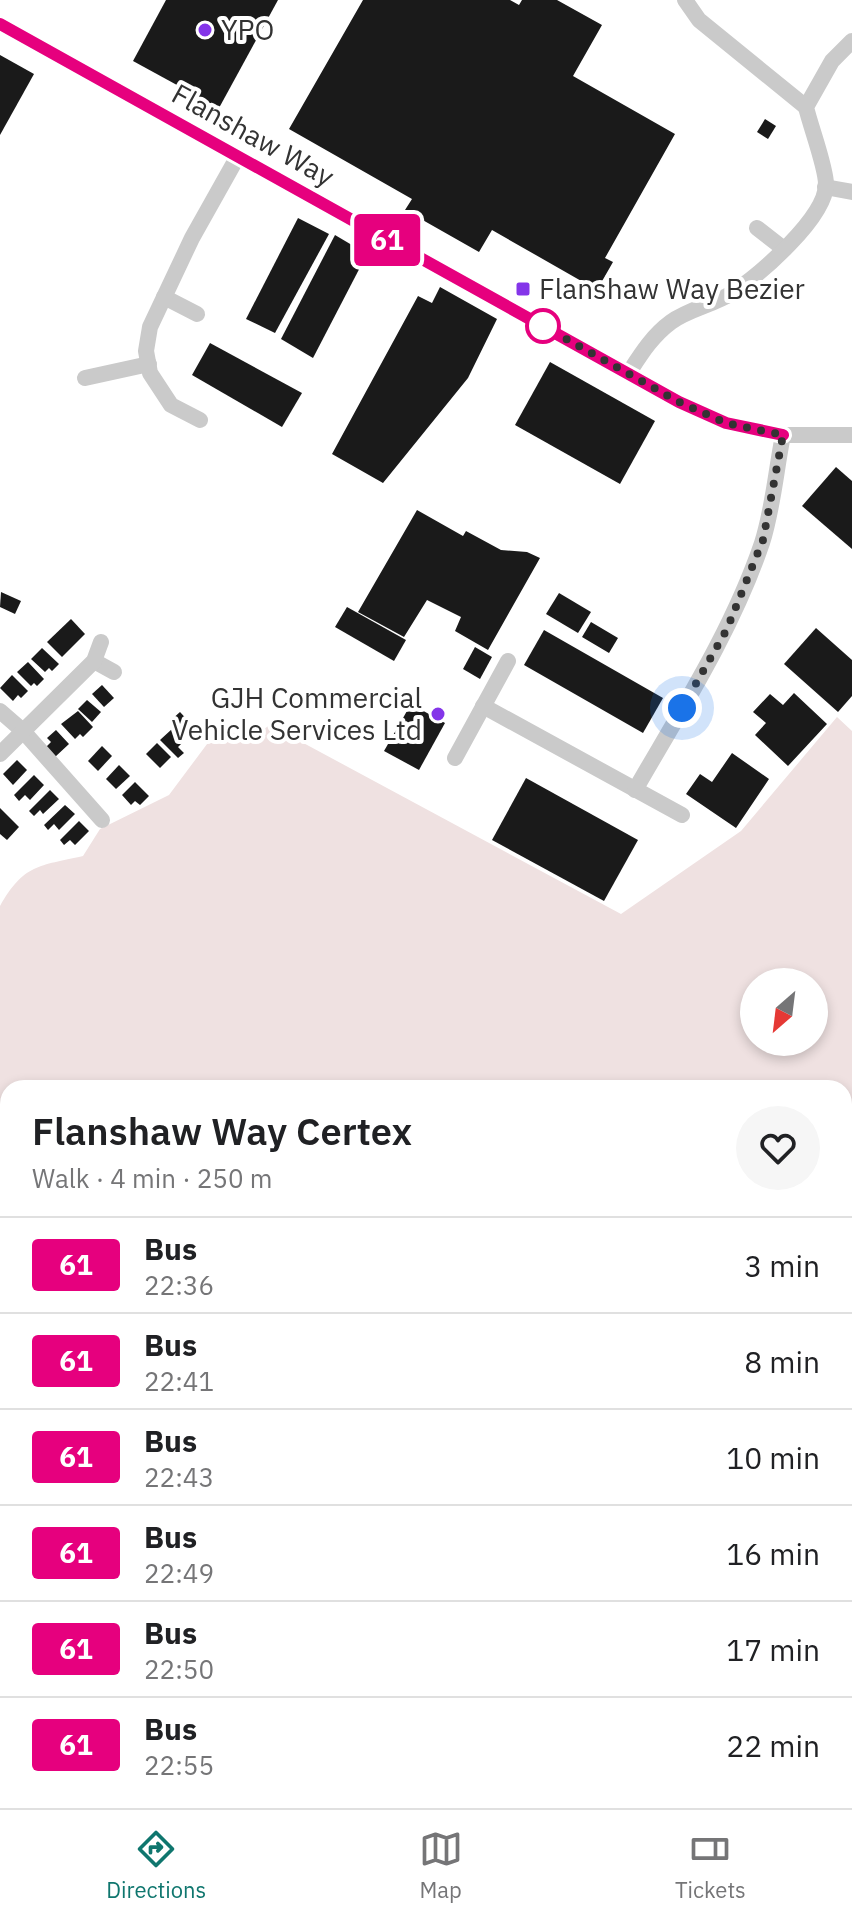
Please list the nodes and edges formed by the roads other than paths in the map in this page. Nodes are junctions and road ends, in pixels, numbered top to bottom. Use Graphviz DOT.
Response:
graph roads {
  1 [pos="691,3"];
  2 [pos="0,24"];
  3 [pos="852,41"];
  4 [pos="806,107"];
  5 [pos="238,156"];
  6 [pos="825,187"];
  7 [pos="852,192"];
  8 [pos="757,228"];
  9 [pos="784,249"];
  10 [pos="164,297"];
  11 [pos="197,314"];
  12 [pos="149,364"];
  13 [pos="628,374"];
  14 [pos="85,378"];
  15 [pos="200,420"];
  16 [pos="783,435"];
  17 [pos="852,435"];
  18 [pos="101,642"];
  19 [pos="94,661"];
  20 [pos="508,661"];
  21 [pos="114,672"];
  22 [pos="483,706"];
  23 [pos="0,711"];
  24 [pos="23,731"];
  25 [pos="0,754"];
  26 [pos="455,758"];
  27 [pos="635,790"];
  28 [pos="682,815"];
  29 [pos="102,820"];
  1 -- 4 [label="street"];
  2 -- 5 [label="street, Flanshaw Way"];
  3 -- 4 [label="street"];
  4 -- 6 [label="street"];
  5 -- 10 [label="street"];
  5 -- 13 [label="street, Flanshaw Way"];
  6 -- 7 [label="street"];
  6 -- 9 [label="street"];
  8 -- 9 [label="street"];
  9 -- 13 [label="street"];
  10 -- 11 [label="street"];
  10 -- 12 [label="street"];
  12 -- 14 [label="street"];
  12 -- 15 [label="street"];
  13 -- 16 [label="street, Flanshaw Way"];
  16 -- 17 [label="street, Flanshaw Way"];
  16 -- 27 [label="street"];
  18 -- 19 [label="street"];
  19 -- 21 [label="street"];
  19 -- 24 [label="street"];
  20 -- 22 [label="street"];
  22 -- 26 [label="street"];
  22 -- 27 [label="street"];
  23 -- 24 [label="street"];
  24 -- 25 [label="street"];
  24 -- 29 [label="street"];
  27 -- 28 [label="street"];
}
